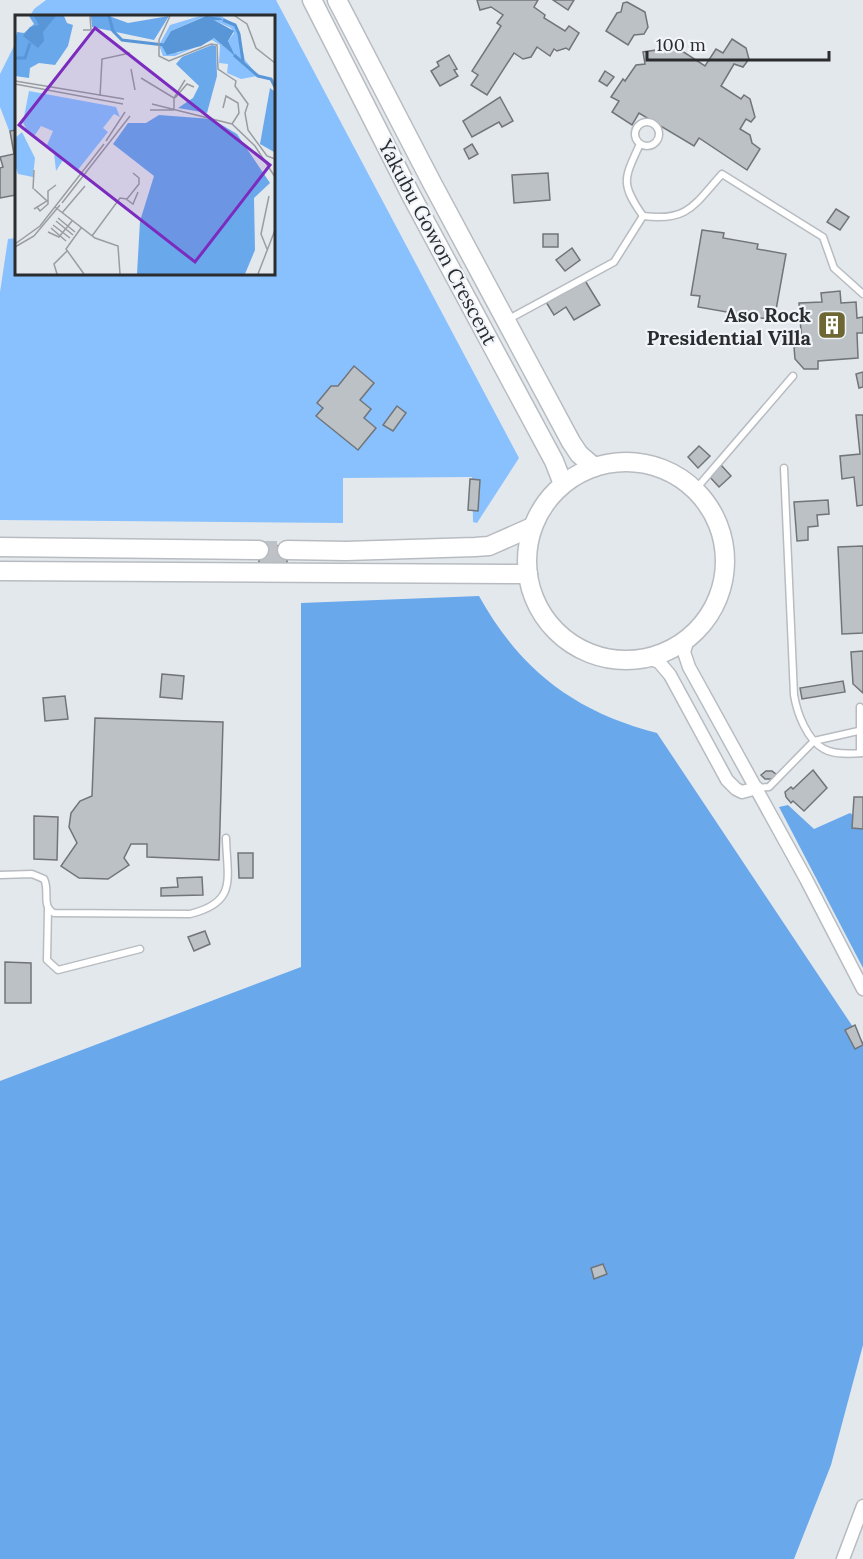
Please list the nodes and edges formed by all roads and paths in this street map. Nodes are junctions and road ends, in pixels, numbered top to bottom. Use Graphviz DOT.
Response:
graph roads {
  1 [pos="312,0"];
  2 [pos="337,0"];
  3 [pos="640,144"];
  4 [pos="643,216"];
  5 [pos="863,294"];
  6 [pos="507,320"];
  7 [pos="793,376"];
  8 [pos="594,467"];
  9 [pos="784,468"];
  10 [pos="563,484"];
  11 [pos="695,490"];
  12 [pos="532,527"];
  13 [pos="0,548"];
  14 [pos="259,550"];
  15 [pos="287,550"];
  16 [pos="0,571"];
  17 [pos="528,574"];
  18 [pos="688,639"];
  19 [pos="648,658"];
  20 [pos="860,707"];
  21 [pos="861,730"];
  22 [pos="814,741"];
  23 [pos="862,753"];
  24 [pos="757,788"];
  25 [pos="226,838"];
  26 [pos="0,875"];
  27 [pos="48,909"];
  28 [pos="140,949"];
  29 [pos="863,989"];
  30 [pos="863,1506"];
  31 [pos="843,1559"];
  1 -- 10 [label="street, Yakubu Gowon Crescent"];
  2 -- 6 [label="street, Yakubu Gowon Crescent"];
  3 -- 3 [label="lane"];
  3 -- 4 [label="lane"];
  4 -- 5 [label="lane"];
  4 -- 6 [label="lane"];
  6 -- 8 [label="street, Yakubu Gowon Crescent"];
  7 -- 11 [label="lane"];
  8 -- 10 [label="street"];
  8 -- 11 [label="street"];
  9 -- 22 [label="lane"];
  10 -- 12 [label="street"];
  11 -- 18 [label="street"];
  12 -- 15 [label="street"];
  12 -- 17 [label="street"];
  13 -- 14 [label="street"];
  16 -- 17 [label="street"];
  17 -- 19 [label="street"];
  18 -- 19 [label="street"];
  18 -- 24 [label="street"];
  19 -- 24 [label="street"];
  20 -- 21 [label="lane"];
  21 -- 22 [label="lane"];
  21 -- 23 [label="lane"];
  22 -- 23 [label="lane"];
  22 -- 24 [label="lane"];
  24 -- 29 [label="street"];
  25 -- 27 [label="lane"];
  26 -- 27 [label="lane"];
  27 -- 28 [label="lane"];
  30 -- 31 [label="street"];
}
